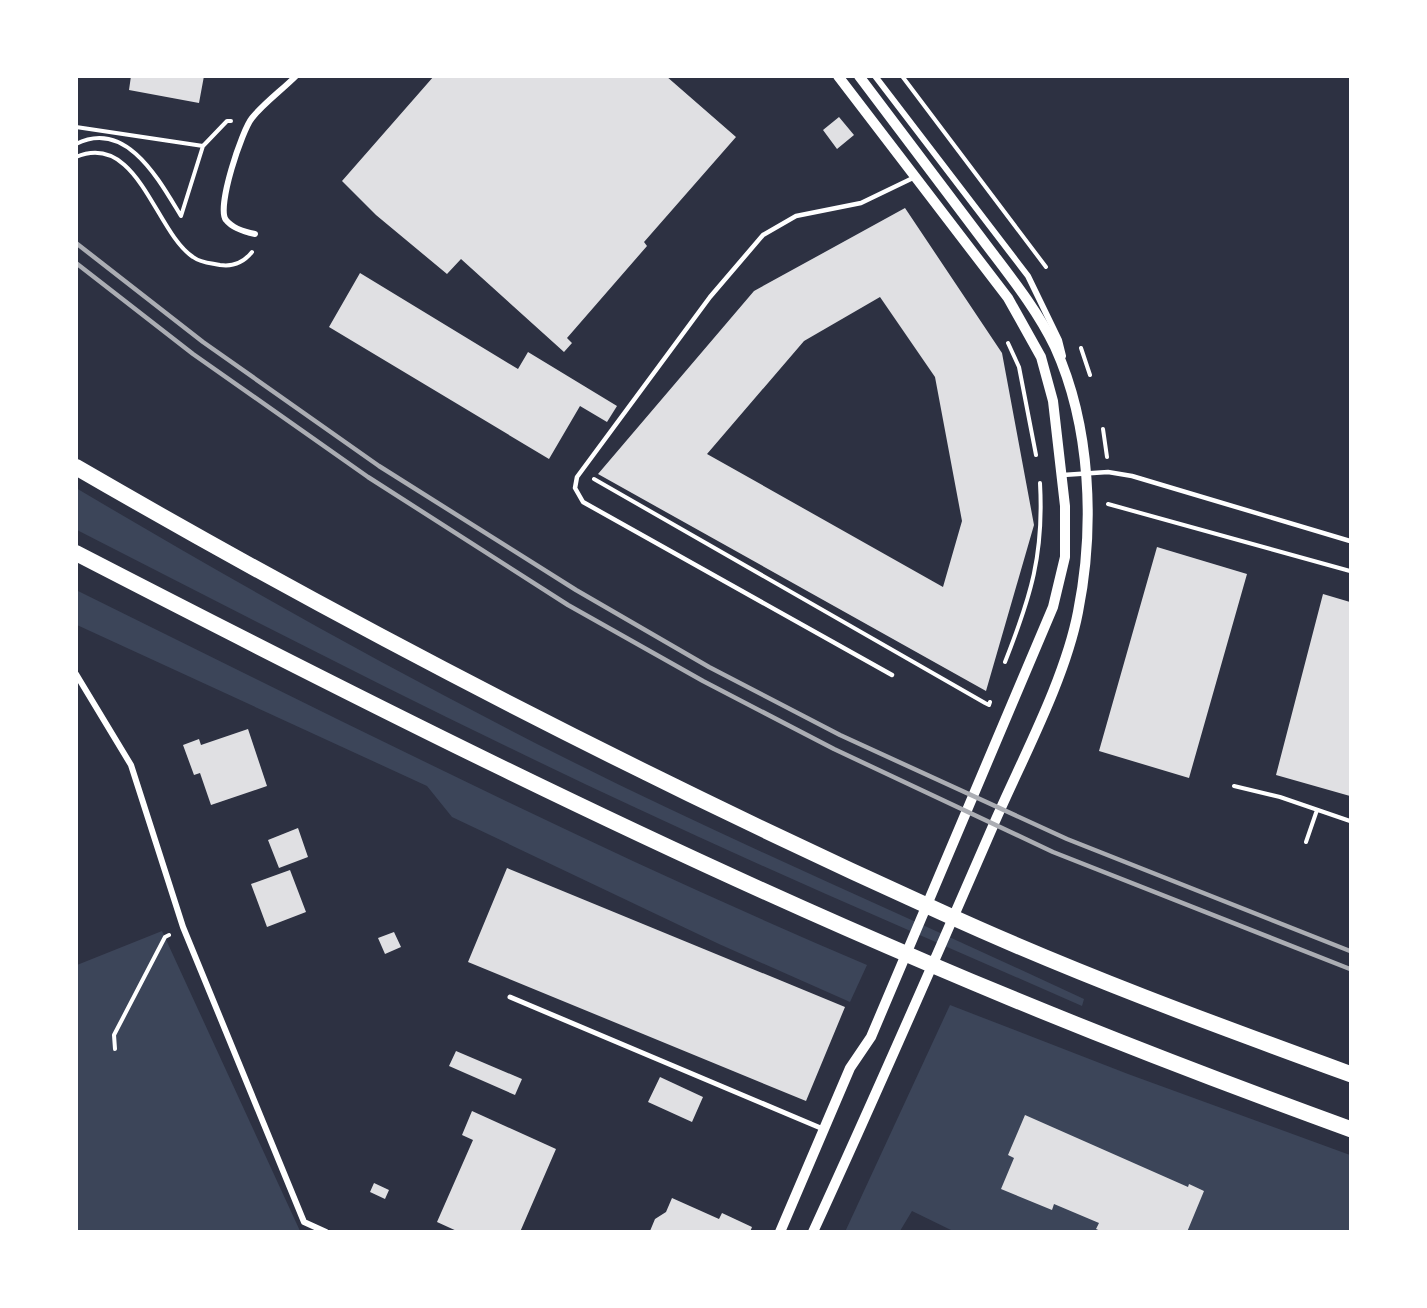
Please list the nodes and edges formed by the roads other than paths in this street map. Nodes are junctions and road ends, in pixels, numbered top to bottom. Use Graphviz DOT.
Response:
graph roads {
  1 [pos="296,76"];
  2 [pos="838,76"];
  3 [pos="859,76"];
  4 [pos="875,76"];
  5 [pos="915,177"];
  6 [pos="255,234"];
  7 [pos="1073,397"];
  8 [pos="76,460"];
  9 [pos="76,466"];
  10 [pos="1084,473"];
  11 [pos="1063,475"];
  12 [pos="163,517"];
  13 [pos="1350,541"];
  14 [pos="76,554"];
  15 [pos="76,674"];
  16 [pos="892,675"];
  17 [pos="510,997"];
  18 [pos="1350,1074"];
  19 [pos="823,1129"];
  20 [pos="1350,1130"];
  21 [pos="326,1232"];
  22 [pos="780,1232"];
  23 [pos="813,1232"];
  1 -- 6 [label="street"];
  2 -- 5 [label="street"];
  3 -- 7 [label="street"];
  4 -- 7 [label="street"];
  5 -- 11 [label="street"];
  5 -- 16 [label="lane"];
  7 -- 10 [label="street"];
  8 -- 12 [label="highway"];
  9 -- 12 [label="highway"];
  10 -- 11 [label="lane"];
  10 -- 13 [label="lane"];
  10 -- 23 [label="street"];
  11 -- 19 [label="street"];
  12 -- 18 [label="highway"];
  14 -- 20 [label="highway"];
  15 -- 21 [label="street"];
  17 -- 19 [label="street"];
  19 -- 22 [label="street"];
}
